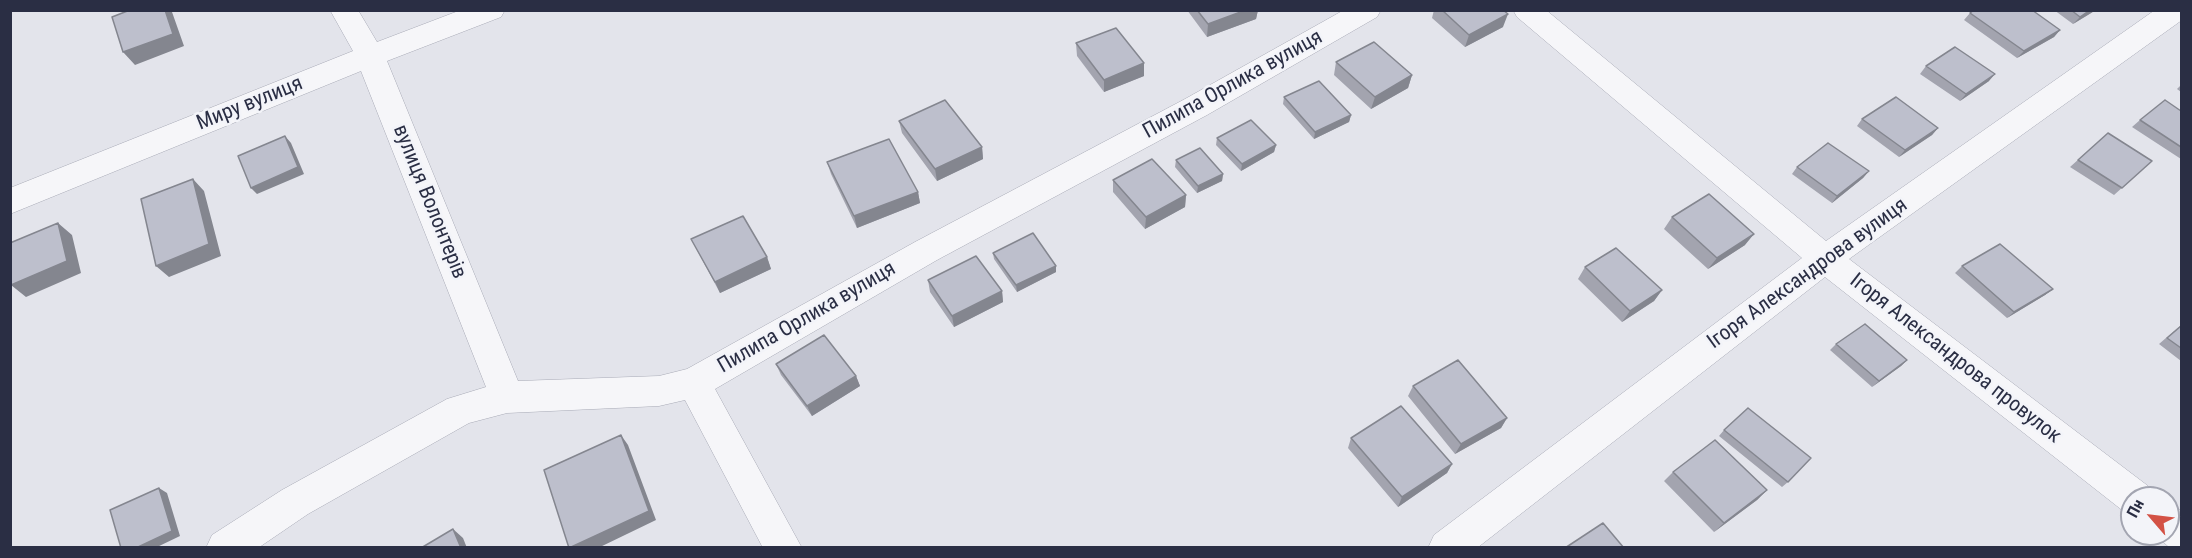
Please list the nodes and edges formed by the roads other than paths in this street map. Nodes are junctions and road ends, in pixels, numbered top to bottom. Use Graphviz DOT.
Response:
graph roads {
  1 [pos="344,10"];
  2 [pos="491,10"];
  3 [pos="1367,10"];
  4 [pos="1527,10"];
  5 [pos="2176,10"];
  6 [pos="370,56"];
  7 [pos="10,202"];
  8 [pos="1824,259"];
  9 [pos="694,383"];
  10 [pos="507,397"];
  11 [pos="2120,486"];
  12 [pos="225,548"];
  13 [pos="783,548"];
  14 [pos="1447,548"];
  1 -- 6 [label="street, вулиця Волонтерів"];
  2 -- 6 [label="street, Миру вулиця"];
  3 -- 9 [label="street, Пилипа Орлика вулиця"];
  4 -- 8 [label="street, Ігоря Александрова провулок"];
  5 -- 8 [label="street, Ігоря Александрова вулиця"];
  6 -- 7 [label="street, Миру вулиця"];
  6 -- 10 [label="street, вулиця Волонтерів"];
  8 -- 11 [label="street, Ігоря Александрова провулок"];
  8 -- 14 [label="street, Ігоря Александрова вулиця"];
  9 -- 10 [label="street, Пилипа Орлика вулиця"];
  9 -- 13 [label="street"];
  10 -- 12 [label="street, Пилипа Орлика вулиця"];
}
